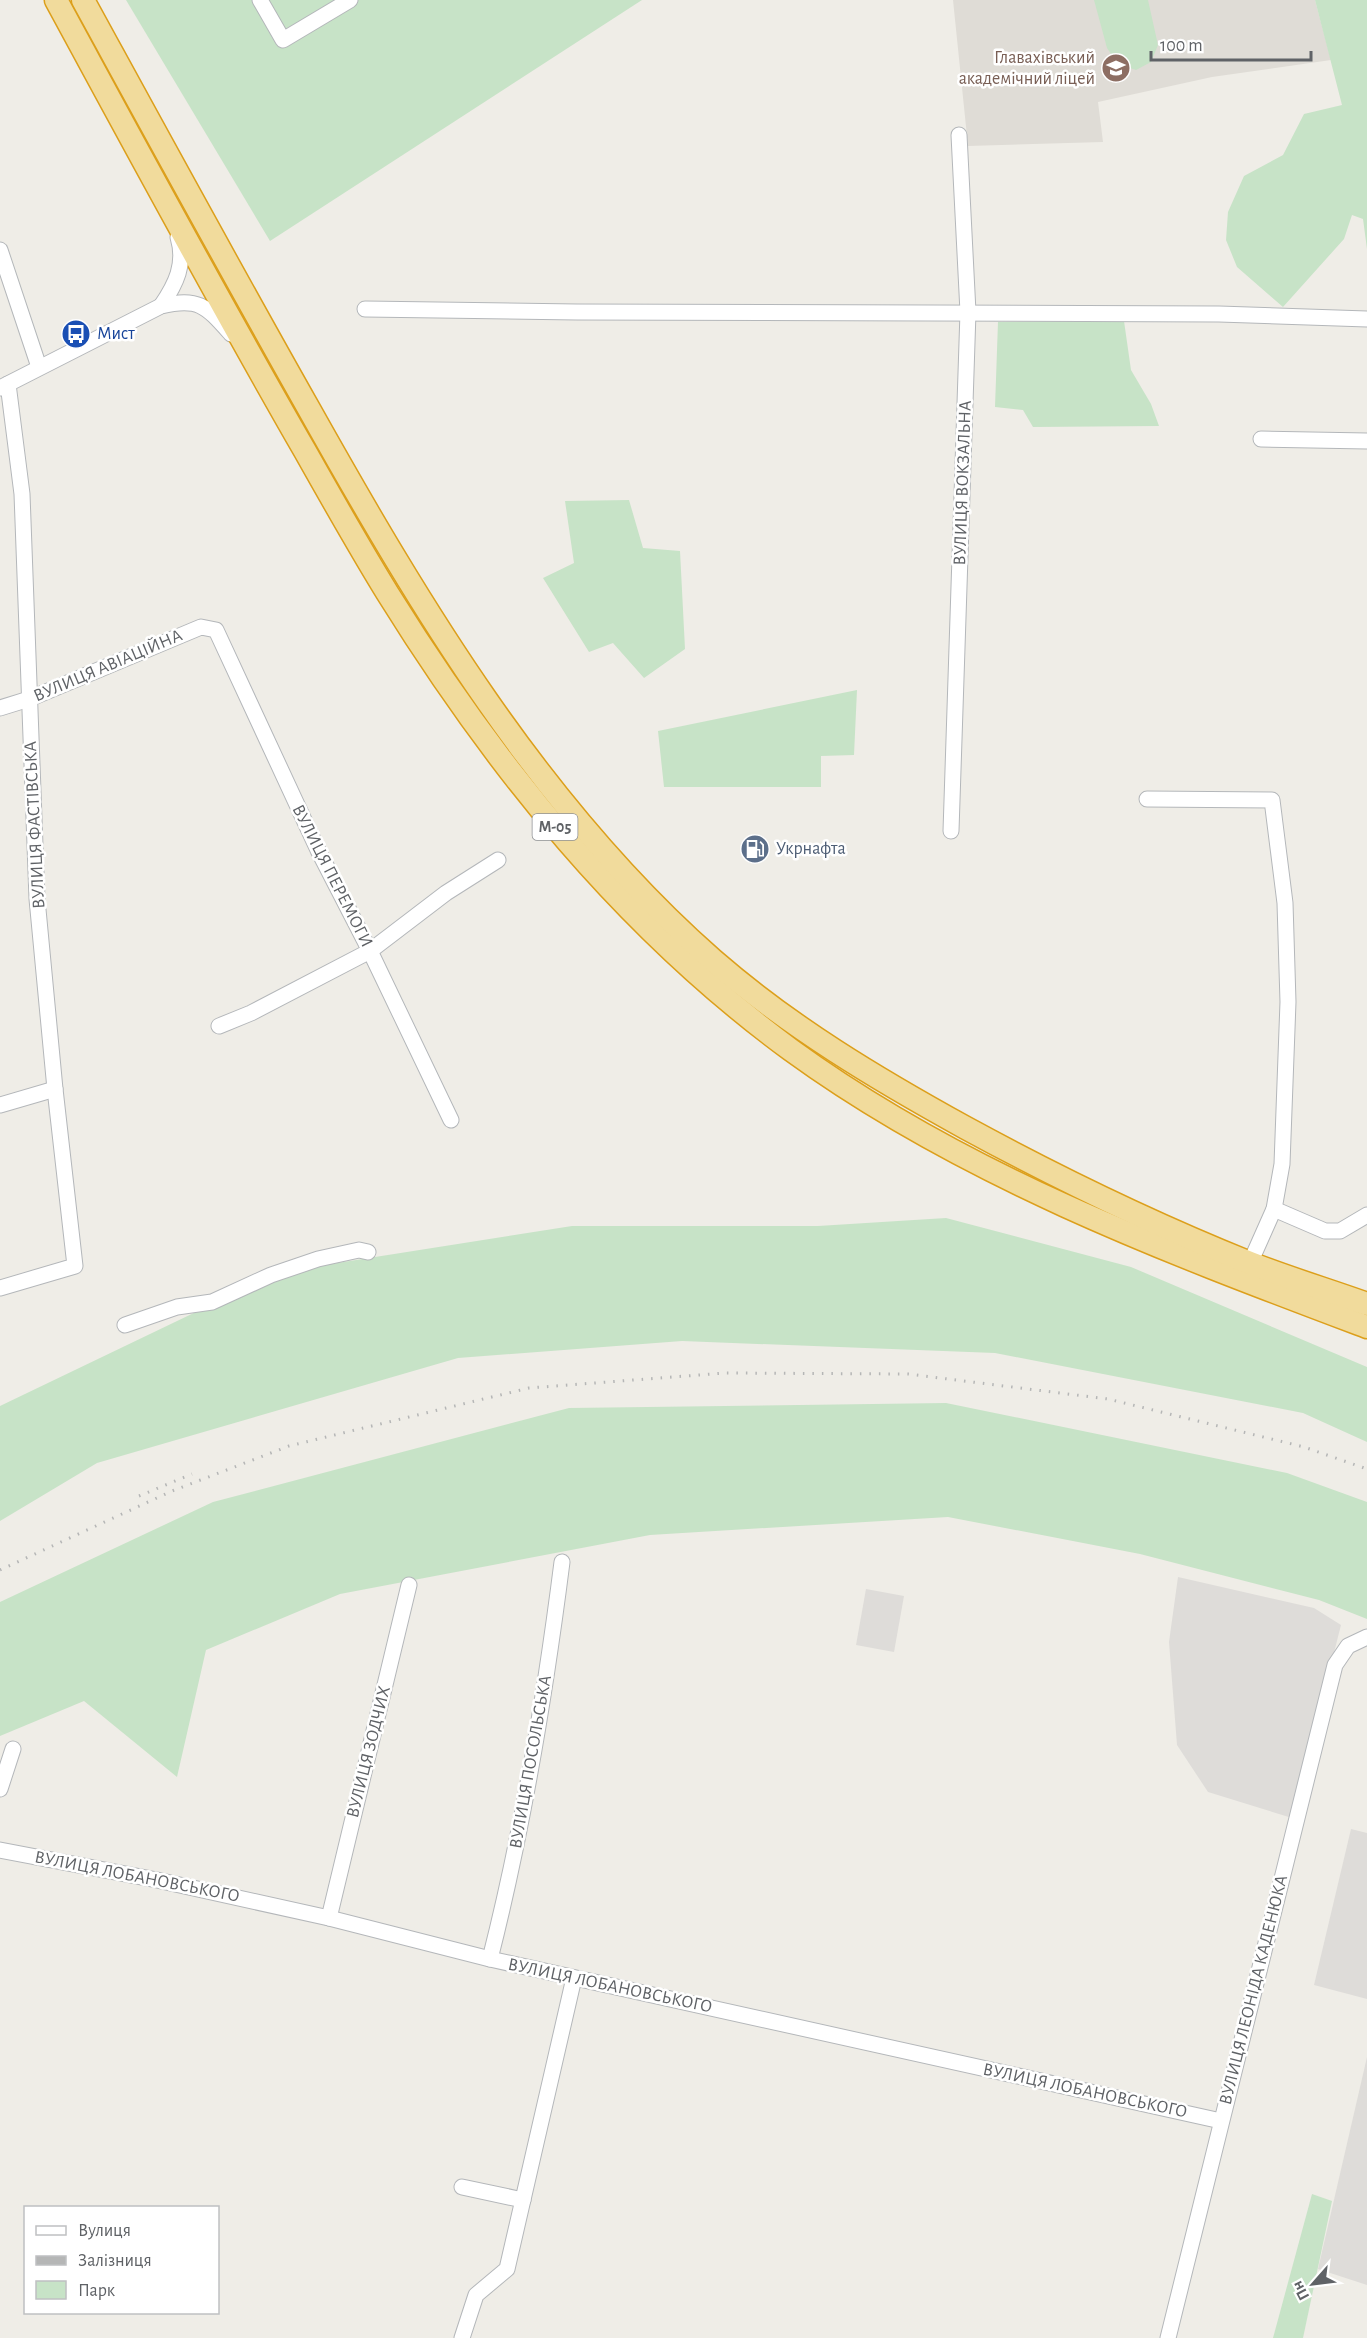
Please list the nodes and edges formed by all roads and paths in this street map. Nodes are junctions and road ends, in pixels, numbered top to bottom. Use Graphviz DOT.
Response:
graph roads {
  1 [pos="56,0"];
  2 [pos="83,0"];
  3 [pos="261,0"];
  4 [pos="350,0"];
  5 [pos="959,135"];
  6 [pos="166,199"];
  7 [pos="0,250"];
  8 [pos="161,306"];
  9 [pos="365,309"];
  10 [pos="968,312"];
  11 [pos="1367,319"];
  12 [pos="249,354"];
  13 [pos="39,367"];
  14 [pos="4,386"];
  15 [pos="1261,439"];
  16 [pos="1367,441"];
  17 [pos="216,630"];
  18 [pos="29,699"];
  19 [pos="0,708"];
  20 [pos="1148,799"];
  21 [pos="951,831"];
  22 [pos="498,860"];
  23 [pos="370,951"];
  24 [pos="219,1026"];
  25 [pos="55,1089"];
  26 [pos="0,1105"];
  27 [pos="451,1120"];
  28 [pos="1274,1209"];
  29 [pos="1367,1215"];
  30 [pos="368,1252"];
  31 [pos="1250,1263"];
  32 [pos="0,1288"];
  33 [pos="1367,1304"];
  34 [pos="125,1325"];
  35 [pos="1367,1327"];
  36 [pos="562,1562"];
  37 [pos="409,1585"];
  38 [pos="1367,1637"];
  39 [pos="13,1749"];
  40 [pos="0,1788"];
  41 [pos="0,1850"];
  42 [pos="329,1918"];
  43 [pos="490,1959"];
  44 [pos="574,1978"];
  45 [pos="1221,2121"];
  46 [pos="462,2187"];
  47 [pos="523,2200"];
  48 [pos="462,2338"];
  49 [pos="1168,2338"];
  1 -- 6 [label="highway, М-05"];
  2 -- 31 [label="highway, М-05"];
  3 -- 4 [label="street"];
  5 -- 10 [label="street, ВУЛИЦЯ ВОКЗАЛЬНА"];
  6 -- 8 [label="street"];
  6 -- 12 [label="highway, М-05"];
  7 -- 13 [label="street"];
  8 -- 12 [label="street"];
  8 -- 13 [label="street"];
  9 -- 10 [label="street"];
  10 -- 11 [label="street"];
  10 -- 21 [label="street, ВУЛИЦЯ ВОКЗАЛЬНА"];
  12 -- 35 [label="highway, М-05"];
  13 -- 14 [label="street"];
  14 -- 18 [label="street, ВУЛИЦЯ ФАСТІВСЬКА"];
  15 -- 16 [label="street"];
  17 -- 18 [label="street, ВУЛИЦЯ АВІАЦІЙНА"];
  17 -- 23 [label="street, ВУЛИЦЯ ПЕРЕМОГИ"];
  18 -- 19 [label="street, ВУЛИЦЯ АВІАЦІЙНА"];
  18 -- 25 [label="street, ВУЛИЦЯ ФАСТІВСЬКА"];
  20 -- 28 [label="street"];
  22 -- 23 [label="street"];
  23 -- 24 [label="street"];
  23 -- 27 [label="street, ВУЛИЦЯ ПЕРЕМОГИ"];
  25 -- 26 [label="street"];
  25 -- 32 [label="street, ВУЛИЦЯ ФАСТІВСЬКА"];
  28 -- 29 [label="street"];
  28 -- 31 [label="street"];
  30 -- 34 [label="street"];
  31 -- 33 [label="highway, М-05"];
  36 -- 43 [label="street, ВУЛИЦЯ ПОСОЛЬСЬКА"];
  37 -- 42 [label="street, ВУЛИЦЯ ЗОДЧИХ"];
  38 -- 45 [label="street, ВУЛИЦЯ ЛЕОНІДА КАДЕНЮКА"];
  39 -- 40 [label="street"];
  41 -- 42 [label="street, ВУЛИЦЯ ЛОБАНОВСЬКОГО"];
  42 -- 43 [label="street, ВУЛИЦЯ ЛОБАНОВСЬКОГО"];
  43 -- 44 [label="street, ВУЛИЦЯ ЛОБАНОВСЬКОГО"];
  44 -- 45 [label="street, ВУЛИЦЯ ЛОБАНОВСЬКОГО"];
  44 -- 47 [label="street"];
  45 -- 49 [label="street, ВУЛИЦЯ ЛЕОНІДА КАДЕНЮКА"];
  46 -- 47 [label="street"];
  47 -- 48 [label="street"];
}
